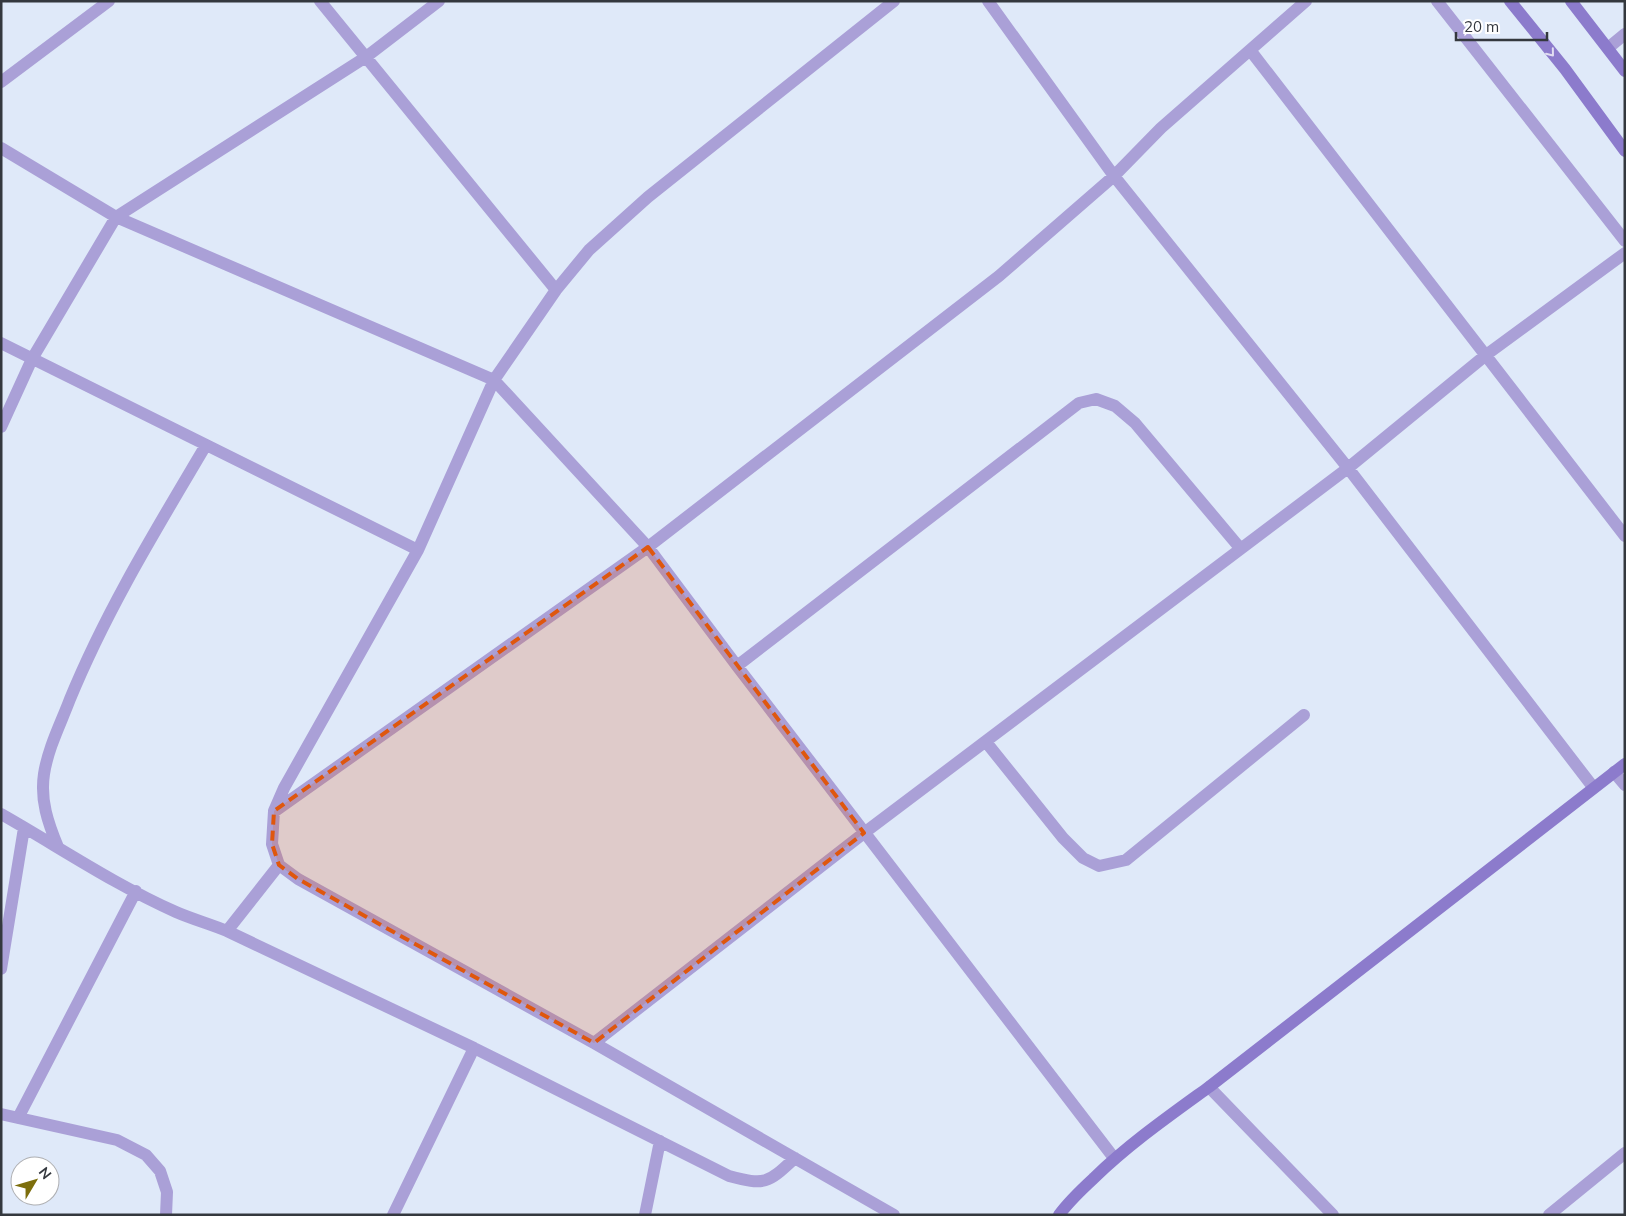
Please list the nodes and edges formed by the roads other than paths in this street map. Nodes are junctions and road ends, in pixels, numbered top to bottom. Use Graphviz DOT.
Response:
graph roads {
  1 [pos="109,1"];
  2 [pos="320,1"];
  3 [pos="439,1"];
  4 [pos="894,1"];
  5 [pos="988,1"];
  6 [pos="1306,1"];
  7 [pos="1437,1"];
  8 [pos="1510,1"];
  9 [pos="1571,1"];
  10 [pos="1625,34"];
  11 [pos="1608,48"];
  12 [pos="1250,50"];
  13 [pos="366,57"];
  14 [pos="1625,71"];
  15 [pos="1,82"];
  16 [pos="1,148"];
  17 [pos="1625,151"];
  18 [pos="1114,176"];
  19 [pos="116,217"];
  20 [pos="1625,241"];
  21 [pos="1625,253"];
  22 [pos="556,290"];
  23 [pos="1,343"];
  24 [pos="1486,355"];
  25 [pos="32,359"];
  26 [pos="494,380"];
  27 [pos="1,427"];
  28 [pos="206,445"];
  29 [pos="1348,468"];
  30 [pos="1625,536"];
  31 [pos="648,547"];
  32 [pos="1240,548"];
  33 [pos="418,550"];
  34 [pos="737,666"];
  35 [pos="1304,716"];
  36 [pos="986,742"];
  37 [pos="1625,764"];
  38 [pos="1614,772"];
  39 [pos="1625,785"];
  40 [pos="1593,787"];
  41 [pos="274,811"];
  42 [pos="1,814"];
  43 [pos="24,828"];
  44 [pos="864,833"];
  45 [pos="58,847"];
  46 [pos="279,865"];
  47 [pos="136,891"];
  48 [pos="227,931"];
  49 [pos="1,969"];
  50 [pos="594,1043"];
  51 [pos="474,1048"];
  52 [pos="1209,1087"];
  53 [pos="1,1114"];
  54 [pos="18,1118"];
  55 [pos="660,1141"];
  56 [pos="1625,1153"];
  57 [pos="795,1158"];
  58 [pos="1114,1158"];
  59 [pos="1327,1213"];
  60 [pos="166,1215"];
  61 [pos="393,1215"];
  62 [pos="645,1215"];
  63 [pos="894,1215"];
  64 [pos="1060,1215"];
  65 [pos="1549,1215"];
  1 -- 15 [label="street"];
  2 -- 13 [label="street"];
  3 -- 13 [label="street"];
  4 -- 22 [label="street"];
  5 -- 18 [label="street"];
  6 -- 12 [label="street"];
  7 -- 20 [label="street"];
  8 -- 17 [label="main road, one-way"];
  9 -- 11 [label="main road"];
  10 -- 11 [label="street"];
  11 -- 14 [label="main road"];
  12 -- 18 [label="street"];
  12 -- 24 [label="street"];
  13 -- 19 [label="street"];
  13 -- 22 [label="street"];
  16 -- 19 [label="street"];
  18 -- 29 [label="street"];
  18 -- 31 [label="street"];
  19 -- 25 [label="street"];
  19 -- 26 [label="street"];
  21 -- 24 [label="street"];
  22 -- 26 [label="street"];
  23 -- 25 [label="street"];
  24 -- 29 [label="street"];
  24 -- 30 [label="street"];
  25 -- 27 [label="street"];
  25 -- 28 [label="street"];
  26 -- 31 [label="street"];
  26 -- 33 [label="street"];
  28 -- 33 [label="street"];
  28 -- 45 [label="street"];
  29 -- 32 [label="street"];
  29 -- 40 [label="street"];
  31 -- 34 [label="street"];
  31 -- 41 [label="street"];
  32 -- 34 [label="street"];
  32 -- 36 [label="street"];
  33 -- 41 [label="street"];
  34 -- 44 [label="street"];
  35 -- 36 [label="street"];
  36 -- 44 [label="street"];
  37 -- 38 [label="main road"];
  38 -- 39 [label="street"];
  38 -- 40 [label="main road"];
  40 -- 52 [label="main road"];
  41 -- 46 [label="street"];
  42 -- 43 [label="street"];
  43 -- 45 [label="street"];
  43 -- 49 [label="street"];
  44 -- 50 [label="street"];
  44 -- 58 [label="street"];
  45 -- 47 [label="street"];
  46 -- 48 [label="street"];
  46 -- 50 [label="street"];
  47 -- 48 [label="street"];
  47 -- 54 [label="street"];
  48 -- 51 [label="street"];
  50 -- 57 [label="street"];
  51 -- 55 [label="street"];
  51 -- 61 [label="street"];
  52 -- 58 [label="main road"];
  52 -- 59 [label="street"];
  53 -- 54 [label="street"];
  54 -- 60 [label="street"];
  55 -- 57 [label="street"];
  55 -- 62 [label="street"];
  56 -- 65 [label="street"];
  57 -- 63 [label="street"];
  58 -- 64 [label="main road"];
}
